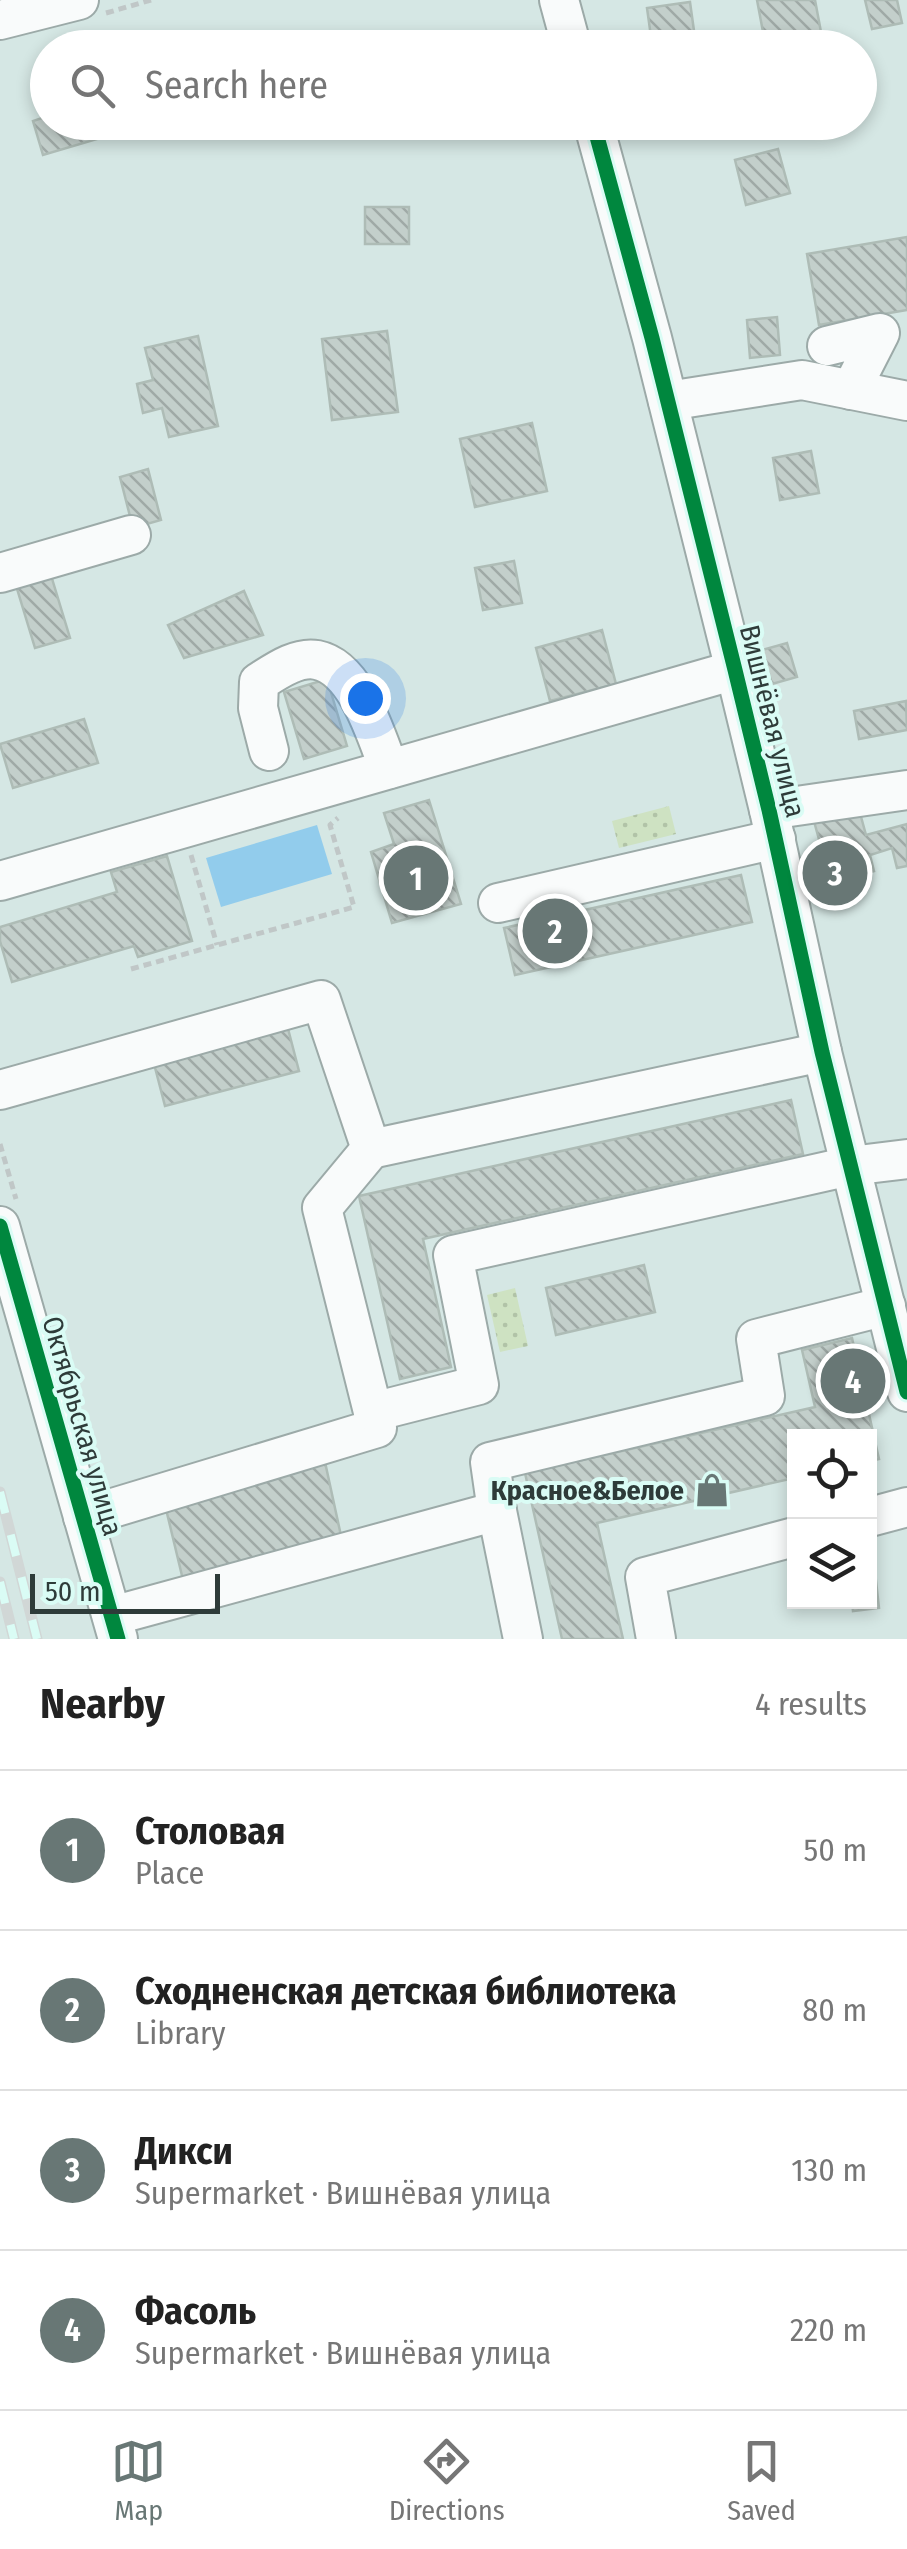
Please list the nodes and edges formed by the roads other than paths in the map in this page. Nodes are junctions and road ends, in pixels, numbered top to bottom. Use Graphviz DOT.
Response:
graph roads {
  1 [pos="79,0"];
  2 [pos="559,0"];
  3 [pos="0,20"];
  4 [pos="567,30"];
  5 [pos="598,140"];
  6 [pos="894,331"];
  7 [pos="826,346"];
  8 [pos="851,390"];
  9 [pos="907,401"];
  10 [pos="668,402"];
  11 [pos="132,535"];
  12 [pos="0,574"];
  13 [pos="735,670"];
  14 [pos="269,751"];
  15 [pos="389,769"];
  16 [pos="907,790"];
  17 [pos="773,825"];
  18 [pos="0,881"];
  19 [pos="498,902"];
  20 [pos="822,1052"];
  21 [pos="0,1090"];
  22 [pos="371,1150"];
  23 [pos="907,1159"];
  24 [pos="850,1166"];
  25 [pos="0,1226"];
  26 [pos="891,1285"];
  27 [pos="907,1392"];
  28 [pos="373,1412"];
  29 [pos="907,1508"];
  30 [pos="497,1511"];
  31 [pos="83,1516"];
  32 [pos="877,1516"];
  33 [pos="787,1539"];
  34 [pos="115,1628"];
  35 [pos="524,1639"];
  36 [pos="656,1639"];
  1 -- 3 [label="street"];
  2 -- 4 [label="street"];
  5 -- 10 [label="street, Вишнёвая улица"];
  6 -- 7 [label="street"];
  6 -- 8 [label="street"];
  8 -- 9 [label="street"];
  8 -- 10 [label="street"];
  10 -- 13 [label="street, Вишнёвая улица"];
  11 -- 12 [label="street"];
  13 -- 15 [label="street"];
  13 -- 17 [label="street, Вишнёвая улица"];
  14 -- 15 [label="street"];
  15 -- 18 [label="street"];
  16 -- 17 [label="street"];
  17 -- 19 [label="street"];
  17 -- 20 [label="street, Вишнёвая улица"];
  20 -- 22 [label="street"];
  20 -- 24 [label="street, Вишнёвая улица"];
  21 -- 22 [label="street"];
  22 -- 28 [label="street"];
  23 -- 24 [label="street"];
  24 -- 26 [label="street, Вишнёвая улица"];
  24 -- 28 [label="street"];
  25 -- 31 [label="street, Октябрьская улица"];
  26 -- 27 [label="street, Вишнёвая улица"];
  26 -- 30 [label="street"];
  28 -- 31 [label="street"];
  29 -- 32 [label="street"];
  30 -- 34 [label="street"];
  30 -- 35 [label="street"];
  31 -- 34 [label="street, Октябрьская улица"];
  33 -- 36 [label="street"];
}
